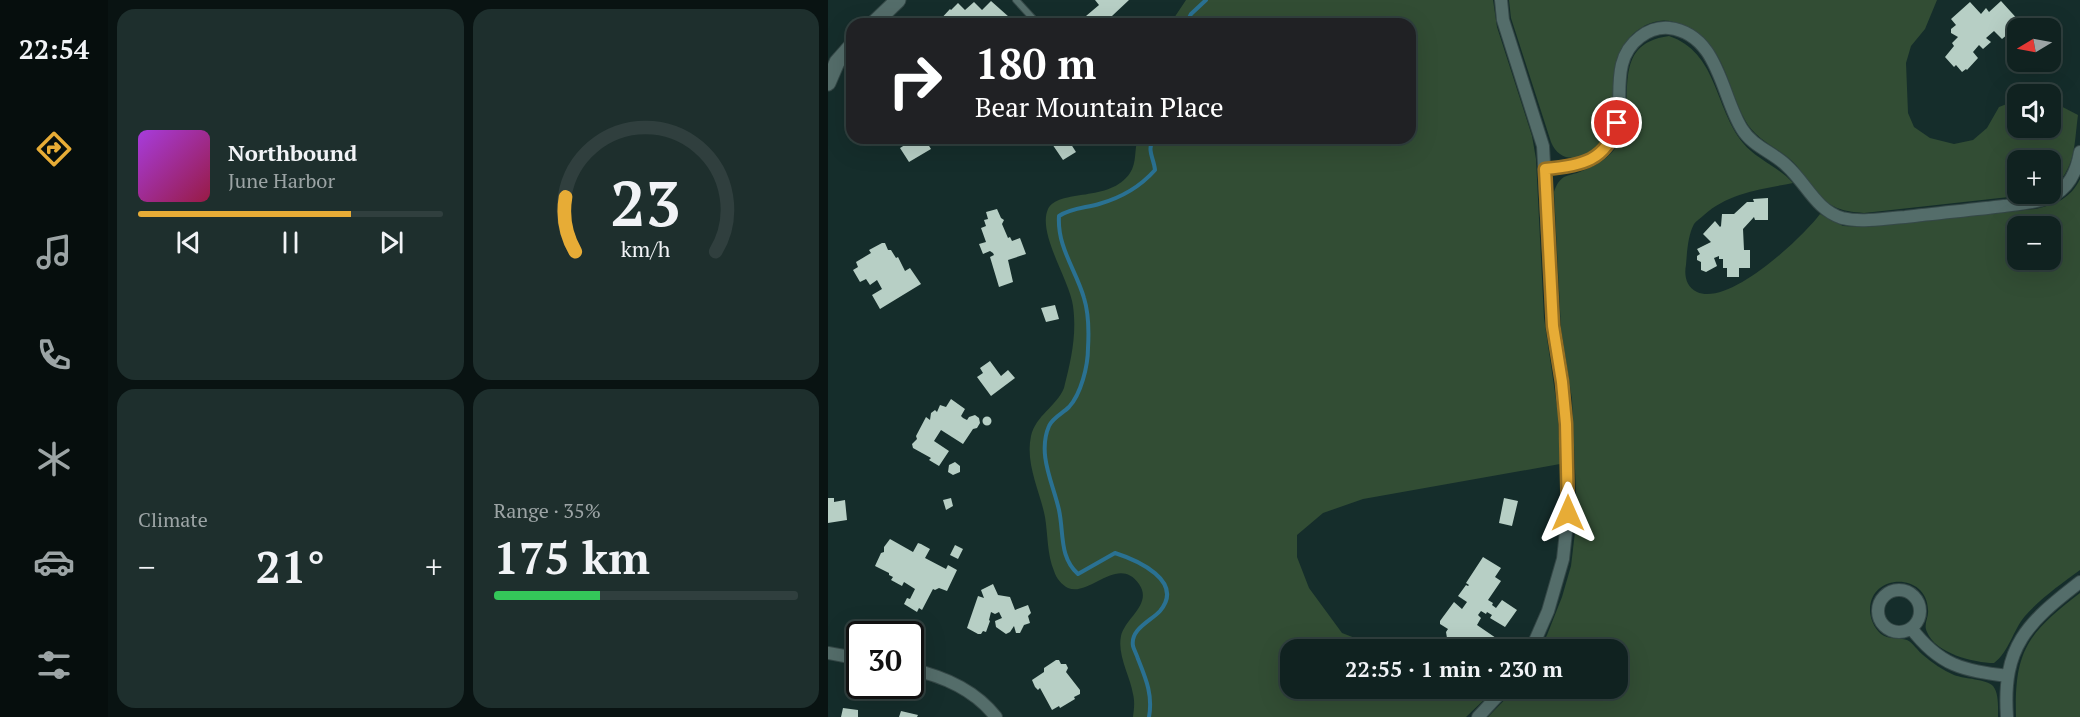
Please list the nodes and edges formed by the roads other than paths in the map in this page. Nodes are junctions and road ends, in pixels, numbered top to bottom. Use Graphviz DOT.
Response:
graph roads {
  1 [pos="897,0"];
  2 [pos="1016,0"];
  3 [pos="1501,0"];
  4 [pos="879,18"];
  5 [pos="1032,18"];
  6 [pos="846,52"];
  7 [pos="828,83"];
  8 [pos="2080,152"];
  9 [pos="1545,169"];
  10 [pos="2080,582"];
  11 [pos="1911,628"];
  12 [pos="1536,639"];
  13 [pos="828,653"];
  14 [pos="846,656"];
  15 [pos="924,673"];
  16 [pos="2008,676"];
  17 [pos="1495,699"];
  18 [pos="996,717"];
  19 [pos="1478,717"];
  20 [pos="2007,717"];
  1 -- 4 [label="street"];
  2 -- 5 [label="lane"];
  3 -- 9 [label="street"];
  6 -- 7 [label="street"];
  8 -- 9 [label="street"];
  9 -- 12 [label="street"];
  10 -- 16 [label="street"];
  11 -- 16 [label="street"];
  13 -- 14 [label="street"];
  15 -- 18 [label="street"];
  16 -- 20 [label="street"];
  17 -- 19 [label="street"];
}
